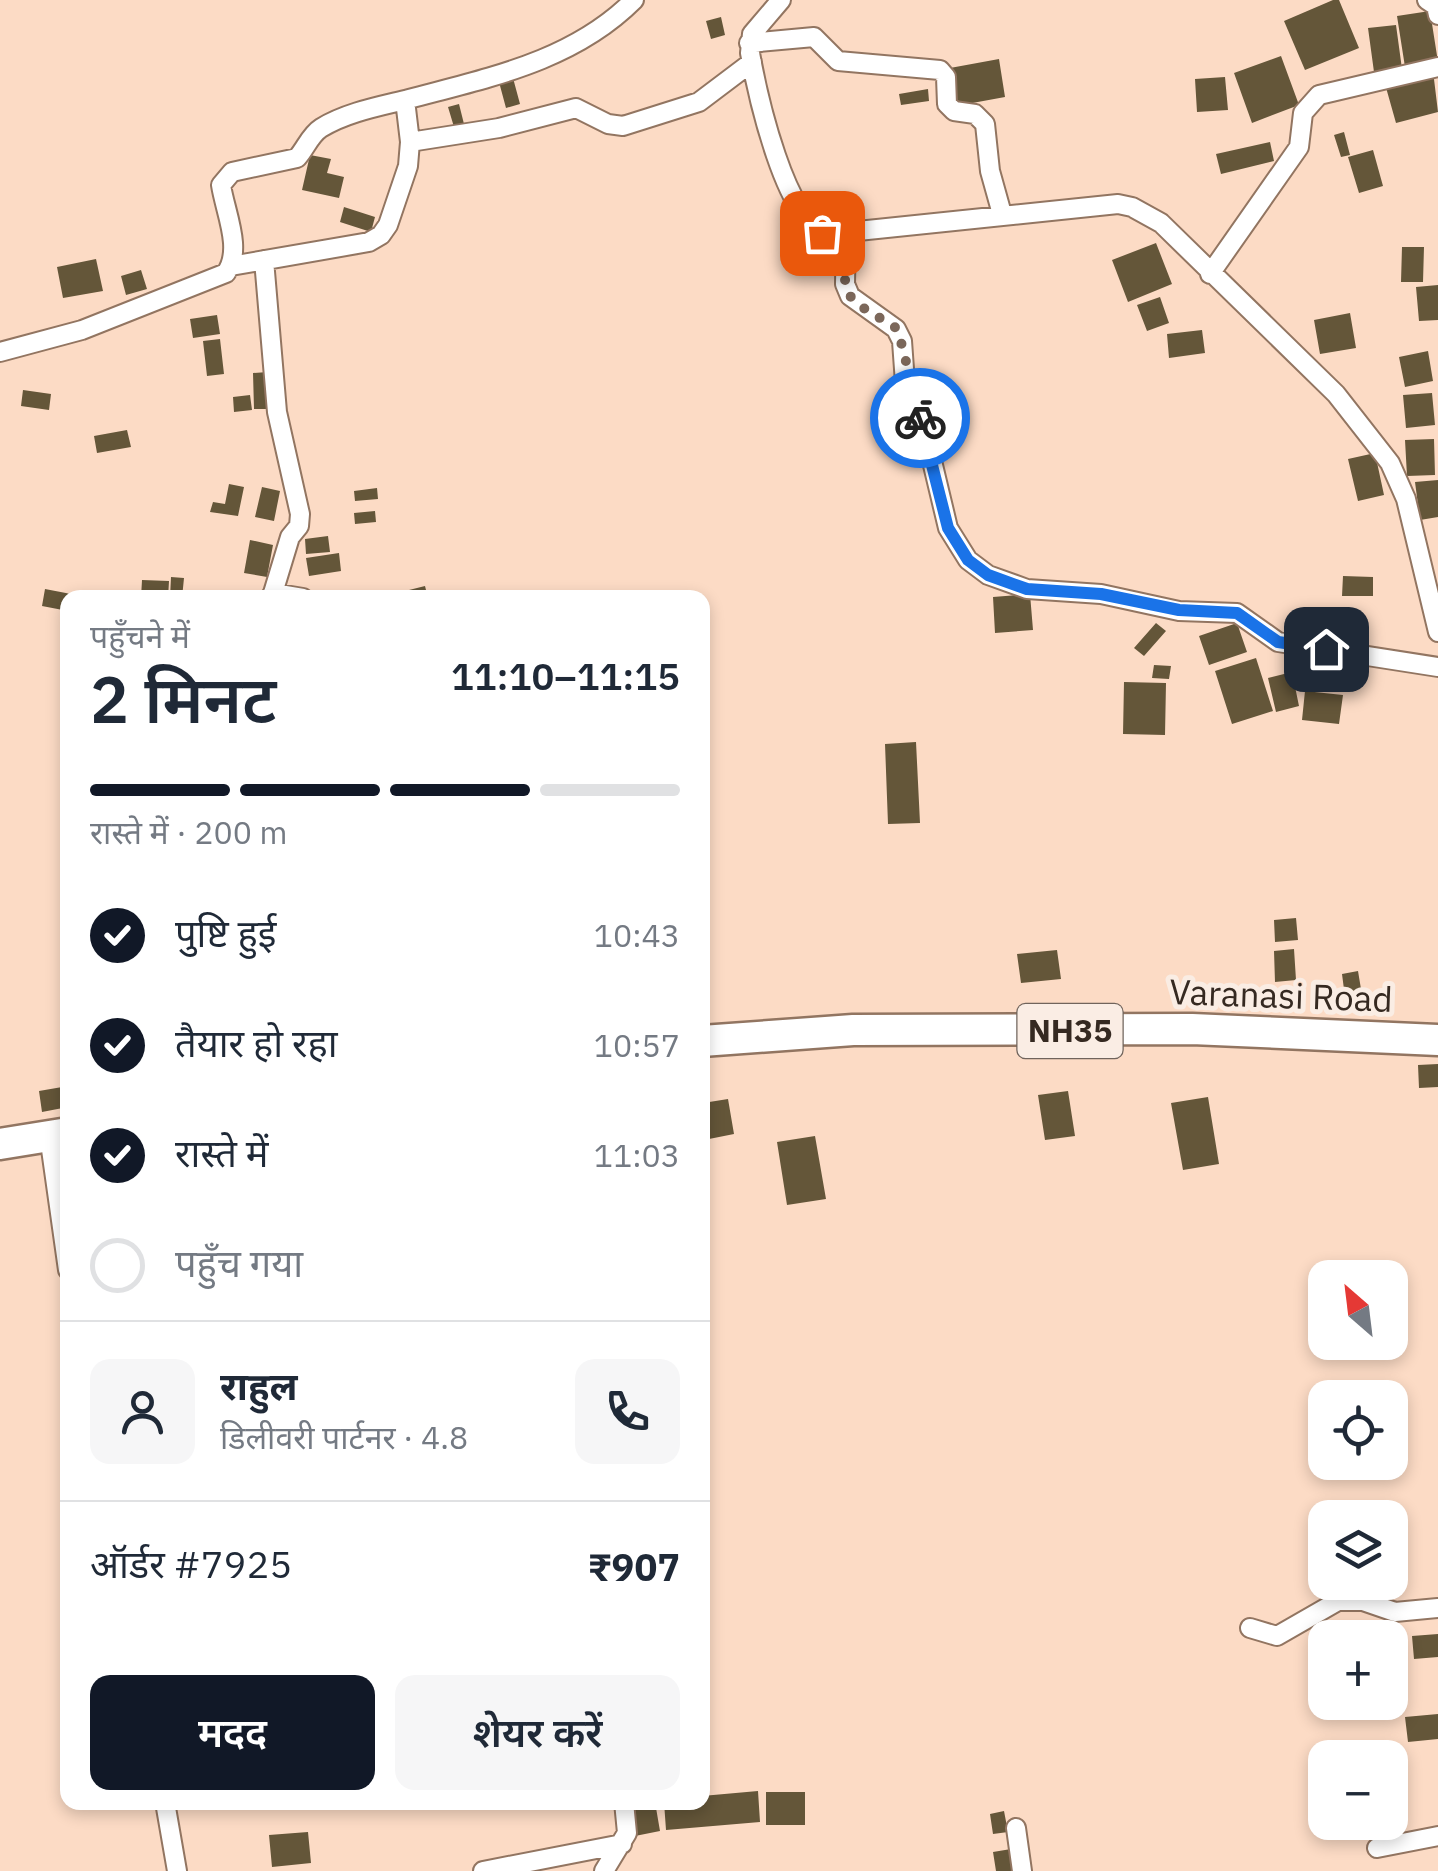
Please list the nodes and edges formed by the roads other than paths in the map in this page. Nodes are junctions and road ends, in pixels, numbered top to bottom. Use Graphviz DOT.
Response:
graph roads {
  1 [pos="634,0"];
  2 [pos="781,0"];
  3 [pos="1427,0"];
  4 [pos="1438,15"];
  5 [pos="751,52"];
  6 [pos="1438,67"];
  7 [pos="404,100"];
  8 [pos="410,142"];
  9 [pos="1002,214"];
  10 [pos="846,232"];
  11 [pos="264,260"];
  12 [pos="232,266"];
  13 [pos="1210,274"];
  14 [pos="0,352"];
  15 [pos="274,590"];
  16 [pos="1438,632"];
  17 [pos="1438,667"];
  18 [pos="710,1040"];
  19 [pos="1438,1040"];
  20 [pos="58,1134"];
  21 [pos="0,1144"];
  22 [pos="60,1161"];
  23 [pos="1438,1608"];
  24 [pos="1250,1628"];
  25 [pos="167,1810"];
  26 [pos="625,1810"];
  27 [pos="1016,1828"];
  28 [pos="1438,1836"];
  29 [pos="622,1844"];
  30 [pos="1377,1848"];
  31 [pos="177,1871"];
  32 [pos="484,1871"];
  33 [pos="604,1871"];
  34 [pos="1022,1871"];
  1 -- 7 [label="street"];
  2 -- 5 [label="street"];
  3 -- 4 [label="street"];
  5 -- 8 [label="street"];
  5 -- 9 [label="street"];
  5 -- 10 [label="street"];
  6 -- 13 [label="street"];
  7 -- 8 [label="street"];
  7 -- 12 [label="street"];
  8 -- 11 [label="street"];
  9 -- 10 [label="street"];
  9 -- 13 [label="street"];
  10 -- 17 [label="street"];
  11 -- 12 [label="street"];
  11 -- 15 [label="street"];
  12 -- 14 [label="street"];
  13 -- 16 [label="street"];
  18 -- 19 [label="highway, Varanasi Road / NH35"];
  20 -- 21 [label="highway"];
  20 -- 22 [label="street"];
  23 -- 24 [label="street"];
  25 -- 31 [label="street"];
  26 -- 29 [label="street"];
  27 -- 34 [label="street"];
  28 -- 30 [label="street"];
  29 -- 32 [label="street"];
  29 -- 33 [label="street"];
}
